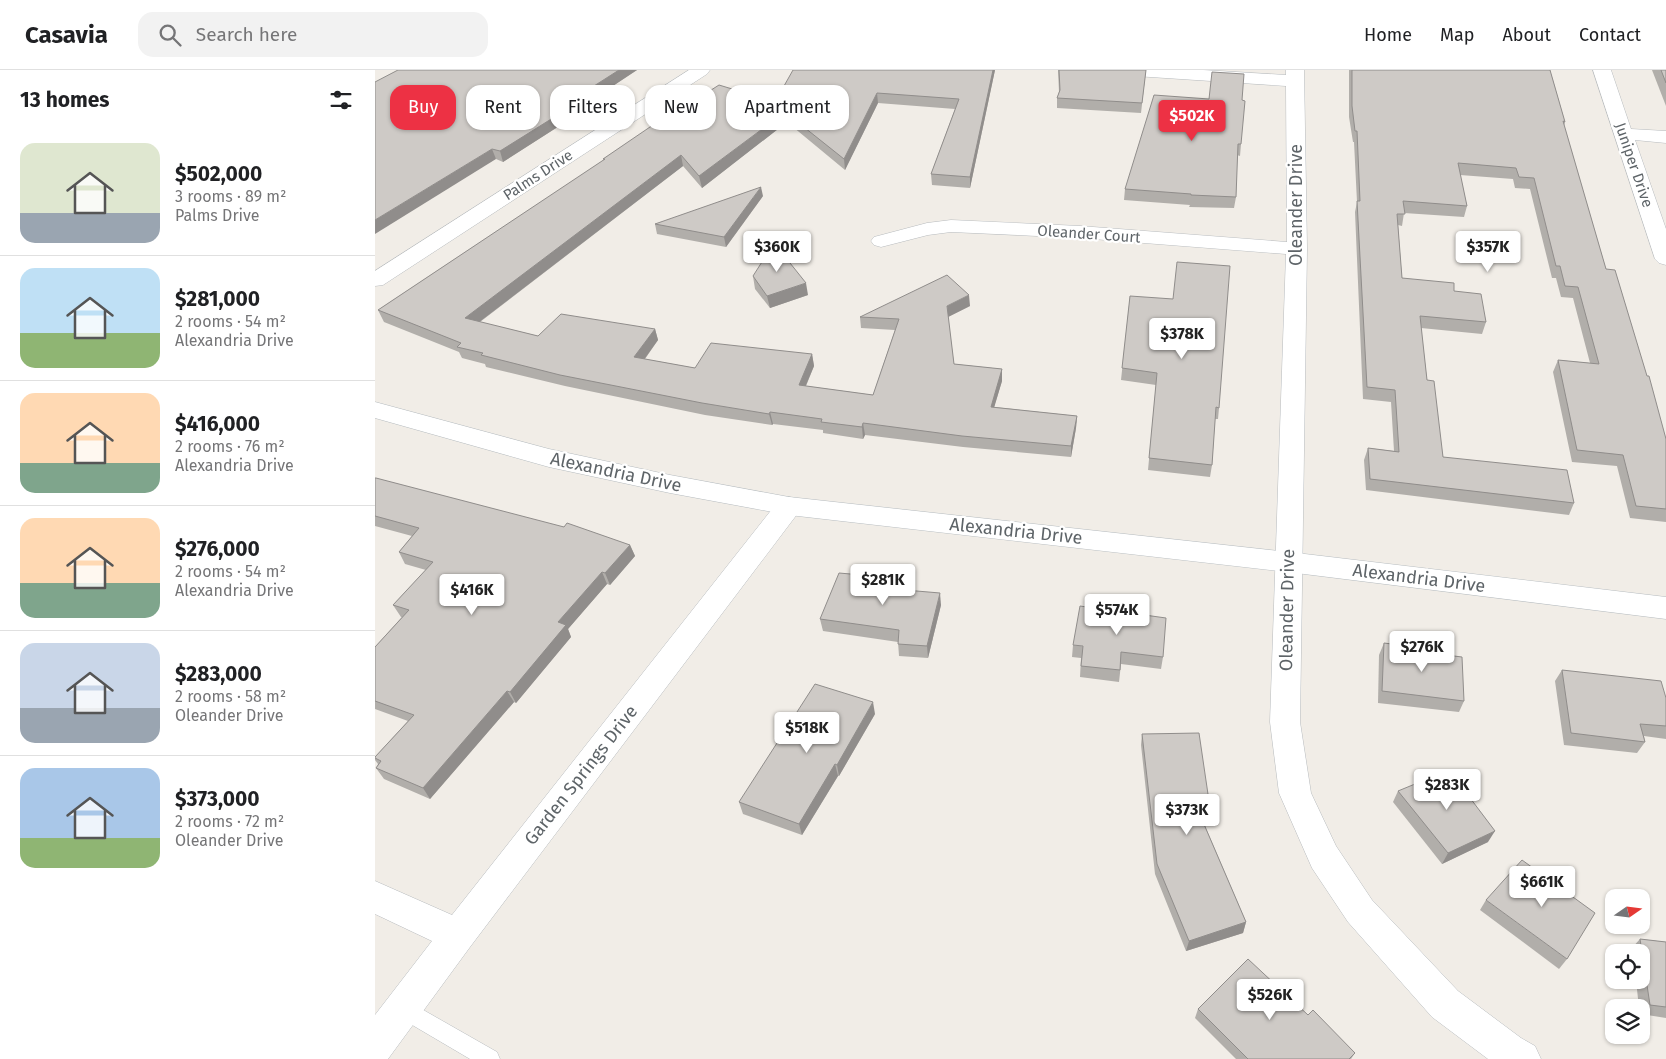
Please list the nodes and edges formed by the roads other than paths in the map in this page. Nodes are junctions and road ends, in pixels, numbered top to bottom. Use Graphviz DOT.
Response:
graph roads {
  1 [pos="701,70"];
  2 [pos="1120,70"];
  3 [pos="1602,70"];
  4 [pos="1295,76"];
  5 [pos="1624,134"];
  6 [pos="1666,137"];
  7 [pos="881,241"];
  8 [pos="1297,249"];
  9 [pos="1666,260"];
  10 [pos="375,280"];
  11 [pos="375,410"];
  12 [pos="789,506"];
  13 [pos="1288,562"];
  14 [pos="1666,608"];
  15 [pos="375,897"];
  16 [pos="458,935"];
  17 [pos="404,1009"];
  18 [pos="375,1046"];
  19 [pos="490,1059"];
  20 [pos="1522,1059"];
  1 -- 10 [label="street, Palms Drive"];
  2 -- 4 [label="street"];
  3 -- 5 [label="street, Juniper Drive"];
  4 -- 8 [label="street, Oleander Drive"];
  5 -- 6 [label="street"];
  5 -- 9 [label="street, Juniper Drive"];
  7 -- 8 [label="street, Oleander Court"];
  8 -- 13 [label="street, Oleander Drive"];
  11 -- 12 [label="street, Alexandria Drive"];
  12 -- 13 [label="street, Alexandria Drive"];
  12 -- 16 [label="street, Garden Springs Drive"];
  13 -- 14 [label="street, Alexandria Drive"];
  13 -- 20 [label="street, Oleander Drive"];
  15 -- 16 [label="street"];
  16 -- 17 [label="street, Garden Springs Drive"];
  17 -- 18 [label="street, Garden Springs Drive"];
  17 -- 19 [label="lane"];
}
